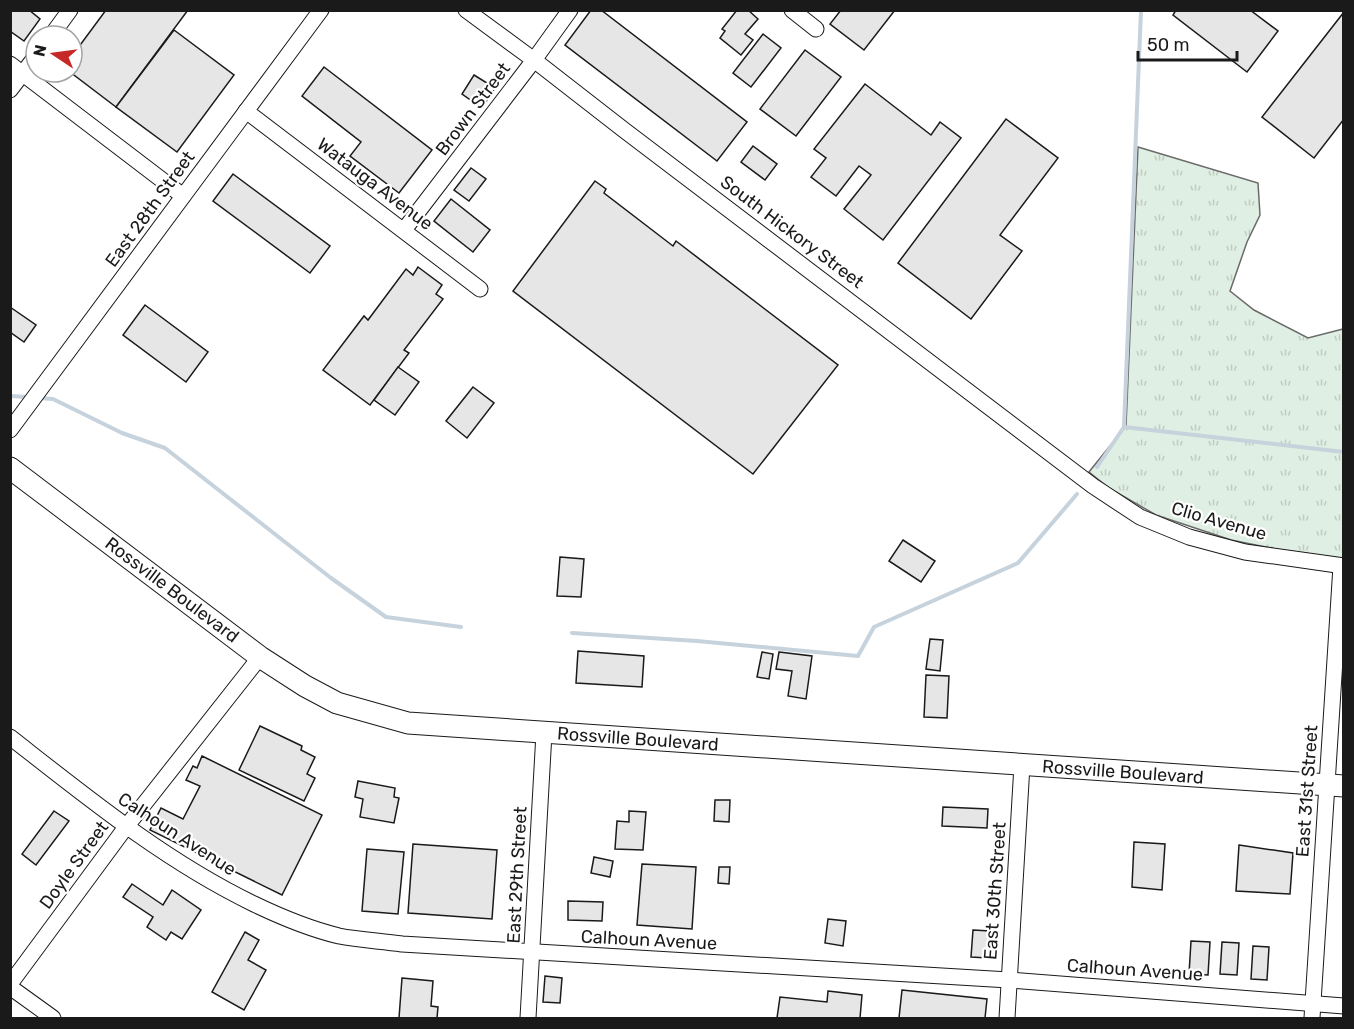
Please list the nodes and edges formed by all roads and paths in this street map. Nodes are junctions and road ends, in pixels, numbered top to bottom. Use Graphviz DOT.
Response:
graph roads {
  1 [pos="70,10"];
  2 [pos="321,10"];
  3 [pos="466,10"];
  4 [pos="570,10"];
  5 [pos="792,10"];
  6 [pos="60,24"];
  7 [pos="816,29"];
  8 [pos="534,60"];
  9 [pos="17,68"];
  10 [pos="10,90"];
  11 [pos="246,111"];
  12 [pos="183,196"];
  13 [pos="404,230"];
  14 [pos="480,289"];
  15 [pos="10,430"];
  16 [pos="10,468"];
  17 [pos="1094,486"];
  18 [pos="1342,566"];
  19 [pos="260,657"];
  20 [pos="544,733"];
  21 [pos="10,737"];
  22 [pos="1022,765"];
  23 [pos="1336,785"];
  24 [pos="126,827"];
  25 [pos="532,952"];
  26 [pos="1009,980"];
  27 [pos="10,986"];
  28 [pos="1344,1006"];
  29 [pos="1313,1011"];
  30 [pos="53,1018"];
  31 [pos="528,1018"];
  32 [pos="1007,1018"];
  1 -- 6 [label="street"];
  2 -- 11 [label="street, East 28th Street"];
  3 -- 8 [label="street, South Hickory Street"];
  4 -- 8 [label="street, Brown Street"];
  5 -- 7 [label="street"];
  8 -- 13 [label="street, Brown Street"];
  8 -- 17 [label="street, South Hickory Street"];
  9 -- 10 [label="street"];
  9 -- 12 [label="street"];
  11 -- 12 [label="street, East 28th Street"];
  11 -- 13 [label="street, Watauga Avenue"];
  12 -- 15 [label="street, East 28th Street"];
  13 -- 14 [label="street, Watauga Avenue"];
  16 -- 19 [label="highway, Rossville Boulevard"];
  17 -- 18 [label="street, Clio Avenue"];
  18 -- 23 [label="street, East 31st Street"];
  19 -- 20 [label="highway, Rossville Boulevard"];
  19 -- 24 [label="street, Doyle Street"];
  20 -- 22 [label="highway, Rossville Boulevard"];
  20 -- 25 [label="street, East 29th Street"];
  21 -- 24 [label="street, Calhoun Avenue"];
  22 -- 23 [label="highway, Rossville Boulevard"];
  22 -- 26 [label="street, East 30th Street"];
  23 -- 29 [label="street, East 31st Street"];
  24 -- 25 [label="street, Calhoun Avenue"];
  24 -- 27 [label="street, Doyle Street"];
  25 -- 26 [label="street, Calhoun Avenue"];
  25 -- 31 [label="street, East 29th Street"];
  26 -- 29 [label="street, Calhoun Avenue"];
  26 -- 32 [label="street, East 30th Street"];
  27 -- 30 [label="street"];
  28 -- 29 [label="street, Calhoun Avenue"];
}
